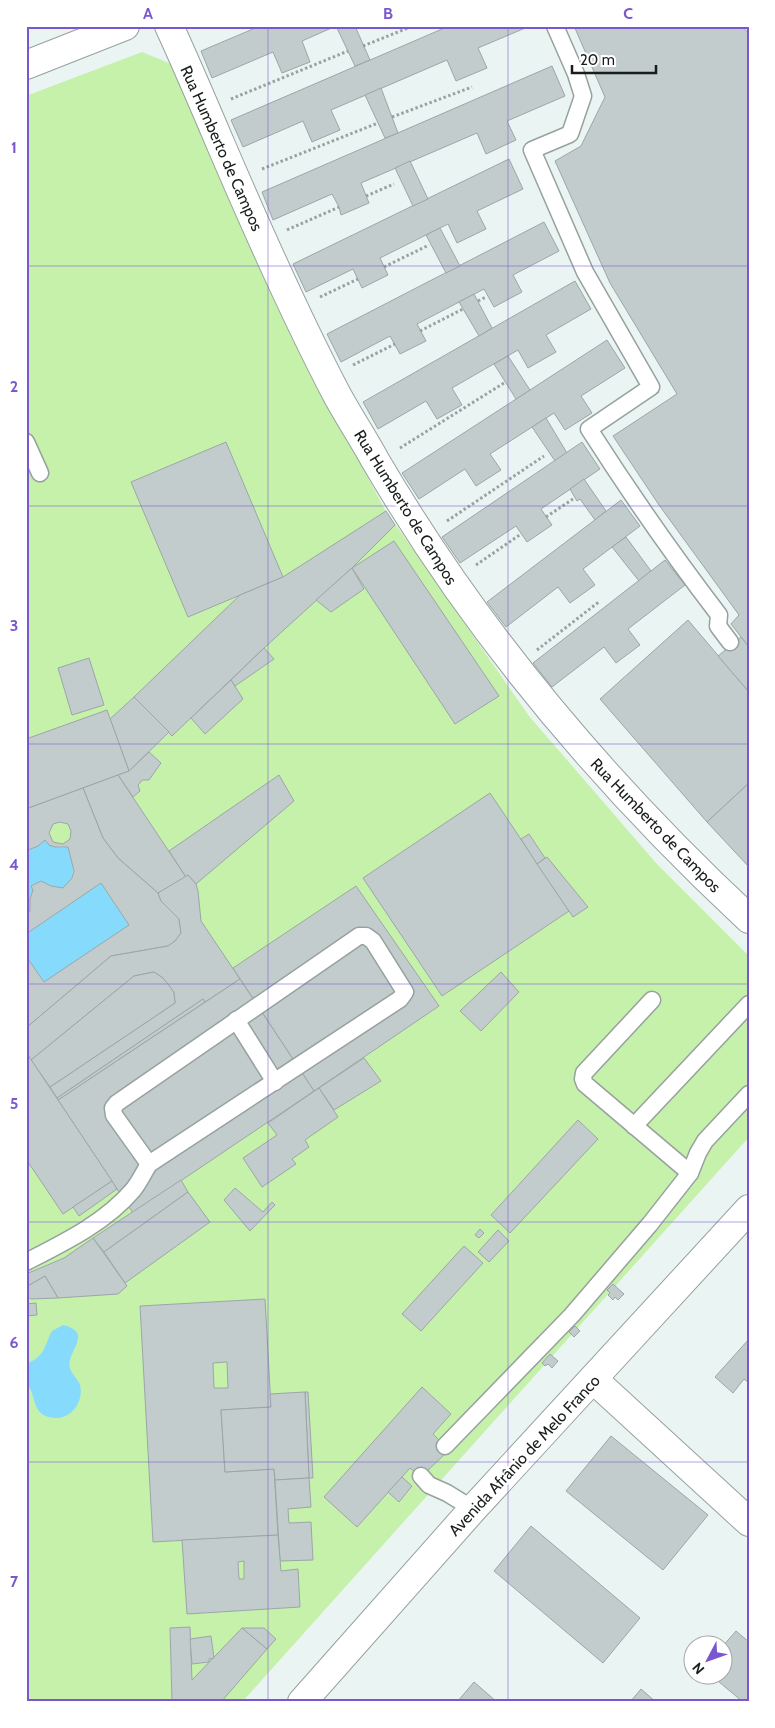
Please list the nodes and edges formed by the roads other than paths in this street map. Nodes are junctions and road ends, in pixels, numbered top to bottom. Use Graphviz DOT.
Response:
graph roads {
  1 [pos="125,26"];
  2 [pos="169,26"];
  3 [pos="555,26"];
  4 [pos="26,66"];
  5 [pos="26,442"];
  6 [pos="40,473"];
  7 [pos="730,642"];
  8 [pos="749,919"];
  9 [pos="652,1000"];
  10 [pos="749,1004"];
  11 [pos="236,1020"];
  12 [pos="275,1082"];
  13 [pos="749,1094"];
  14 [pos="634,1126"];
  15 [pos="149,1164"];
  16 [pos="690,1173"];
  17 [pos="749,1209"];
  18 [pos="26,1262"];
  19 [pos="593,1379"];
  20 [pos="445,1446"];
  21 [pos="421,1476"];
  22 [pos="473,1509"];
  23 [pos="749,1522"];
  24 [pos="302,1702"];
  1 -- 4 [label="street"];
  2 -- 8 [label="street, Rua Humberto de Campos"];
  3 -- 7 [label="lane"];
  5 -- 6 [label="lane"];
  9 -- 14 [label="lane"];
  10 -- 14 [label="lane"];
  11 -- 12 [label="lane"];
  11 -- 12 [label="lane"];
  11 -- 15 [label="lane"];
  12 -- 15 [label="lane"];
  13 -- 16 [label="lane"];
  14 -- 16 [label="lane"];
  15 -- 18 [label="lane"];
  16 -- 20 [label="lane"];
  17 -- 19 [label="street, Avenida Afrânio de Melo Franco"];
  19 -- 22 [label="street, Avenida Afrânio de Melo Franco"];
  19 -- 23 [label="street"];
  21 -- 22 [label="lane"];
  22 -- 24 [label="street, Avenida Afrânio de Melo Franco"];
}
